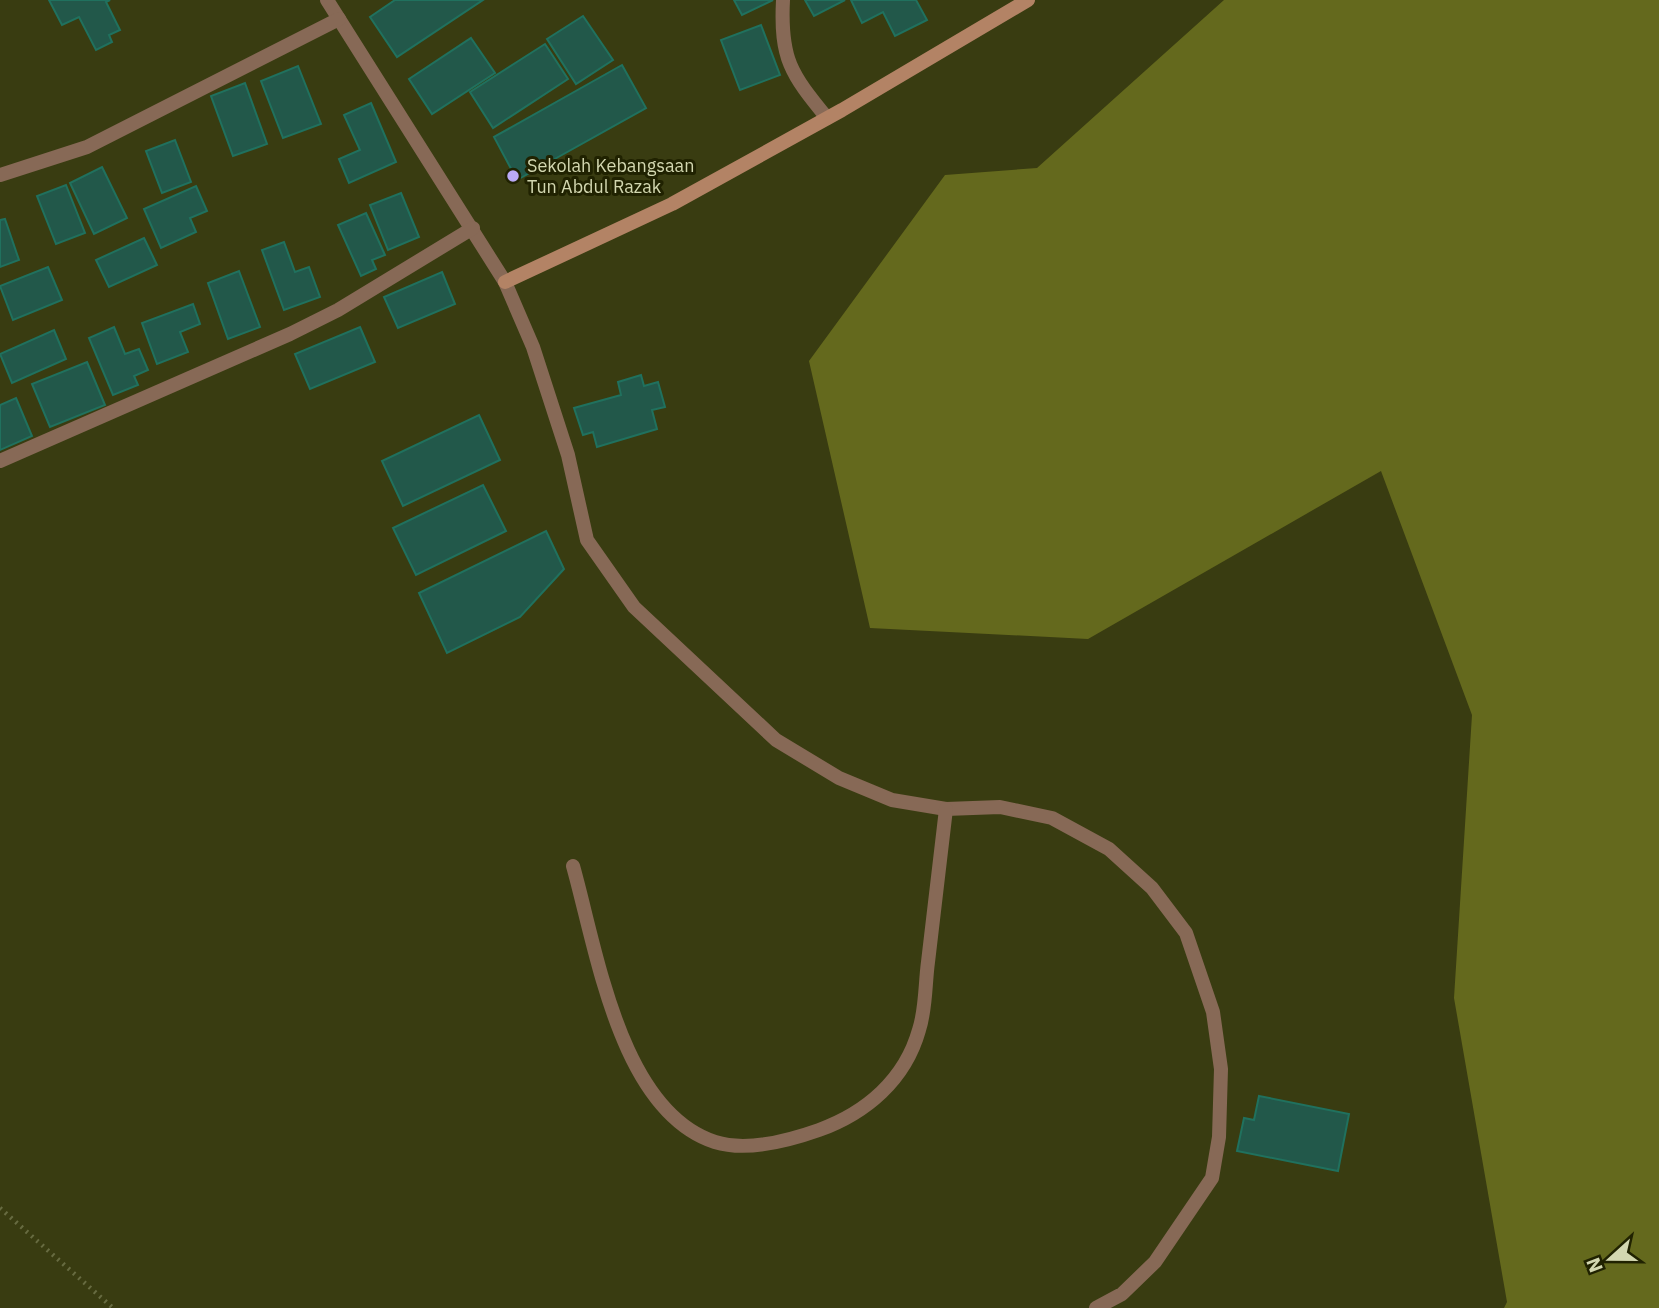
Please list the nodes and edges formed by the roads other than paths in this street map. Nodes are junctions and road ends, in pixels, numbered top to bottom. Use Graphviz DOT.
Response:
graph roads {
  1 [pos="327,0"];
  2 [pos="783,0"];
  3 [pos="1028,0"];
  4 [pos="339,19"];
  5 [pos="827,118"];
  6 [pos="0,175"];
  7 [pos="473,228"];
  8 [pos="505,282"];
  9 [pos="0,461"];
  10 [pos="946,809"];
  11 [pos="573,866"];
  12 [pos="1096,1308"];
  1 -- 4 [label="street"];
  2 -- 5 [label="street"];
  3 -- 5 [label="street"];
  4 -- 6 [label="street"];
  4 -- 7 [label="street"];
  5 -- 8 [label="street"];
  7 -- 8 [label="street"];
  7 -- 9 [label="street"];
  8 -- 10 [label="street"];
  10 -- 11 [label="street"];
  10 -- 12 [label="street"];
}
